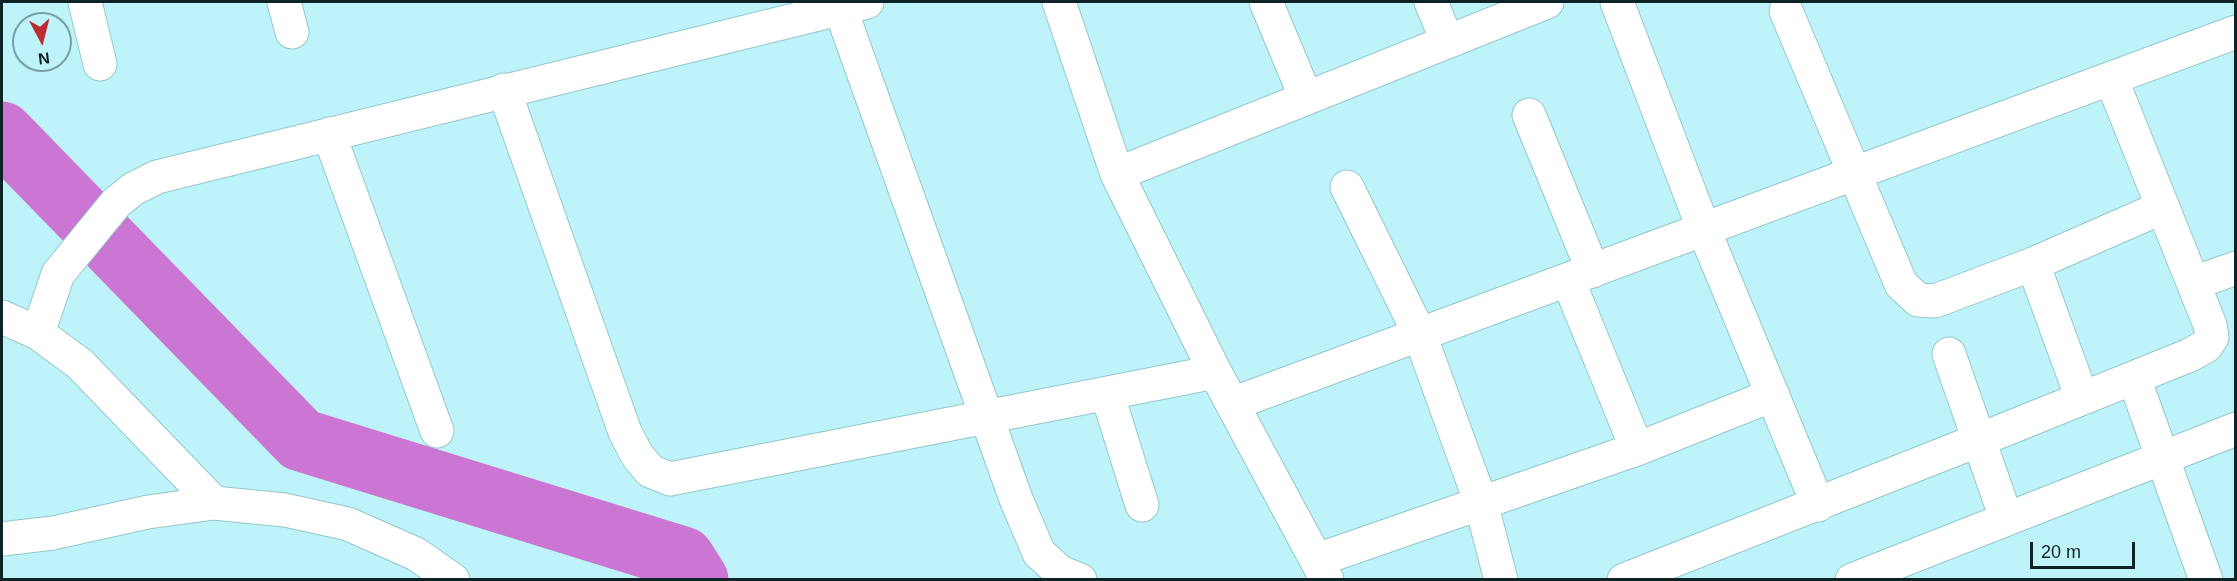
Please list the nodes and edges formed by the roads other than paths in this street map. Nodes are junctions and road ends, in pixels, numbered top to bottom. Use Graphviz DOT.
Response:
graph roads {
  1 [pos="85,2"];
  2 [pos="1059,2"];
  3 [pos="1266,2"];
  4 [pos="1431,2"];
  5 [pos="1546,2"];
  6 [pos="1617,2"];
  7 [pos="848,3"];
  8 [pos="1786,11"];
  9 [pos="2235,32"];
  10 [pos="1447,41"];
  11 [pos="100,64"];
  12 [pos="2110,78"];
  13 [pos="504,90"];
  14 [pos="1306,98"];
  15 [pos="1529,115"];
  16 [pos="329,134"];
  17 [pos="1117,174"];
  18 [pos="1853,174"];
  19 [pos="1347,187"];
  20 [pos="2163,207"];
  21 [pos="1704,230"];
  22 [pos="2032,264"];
  23 [pos="2235,268"];
  24 [pos="1580,275"];
  25 [pos="2194,284"];
  26 [pos="2,316"];
  27 [pos="38,333"];
  28 [pos="1420,335"];
  29 [pos="1949,354"];
  30 [pos="1215,372"];
  31 [pos="2134,378"];
  32 [pos="1107,393"];
  33 [pos="1773,395"];
  34 [pos="2082,398"];
  35 [pos="1232,404"];
  36 [pos="986,416"];
  37 [pos="2235,429"];
  38 [pos="437,431"];
  39 [pos="1979,440"];
  40 [pos="1637,449"];
  41 [pos="2162,457"];
  42 [pos="214,503"];
  43 [pos="1481,503"];
  44 [pos="1142,504"];
  45 [pos="1818,505"];
  46 [pos="2006,518"];
  47 [pos="2,539"];
  48 [pos="1322,570"];
  49 [pos="453,579"];
  50 [pos="1080,579"];
  51 [pos="1501,579"];
  52 [pos="1624,579"];
  53 [pos="1852,579"];
  54 [pos="2206,579"];
  1 -- 11 [label="street"];
  2 -- 17 [label="street"];
  3 -- 14 [label="street"];
  4 -- 10 [label="street"];
  5 -- 10 [label="street"];
  6 -- 21 [label="street"];
  7 -- 13 [label="street"];
  7 -- 36 [label="street"];
  8 -- 18 [label="street"];
  9 -- 12 [label="street"];
  10 -- 14 [label="street"];
  12 -- 18 [label="street"];
  12 -- 20 [label="street"];
  13 -- 16 [label="street"];
  13 -- 36 [label="street"];
  14 -- 17 [label="street"];
  15 -- 24 [label="street"];
  16 -- 27 [label="street"];
  16 -- 38 [label="street"];
  17 -- 30 [label="street"];
  18 -- 21 [label="street"];
  18 -- 22 [label="street"];
  19 -- 28 [label="street"];
  20 -- 22 [label="street"];
  20 -- 25 [label="street"];
  21 -- 24 [label="street"];
  21 -- 33 [label="street"];
  22 -- 34 [label="street"];
  23 -- 25 [label="street"];
  24 -- 28 [label="street"];
  24 -- 40 [label="street"];
  25 -- 31 [label="street"];
  26 -- 27 [label="street"];
  27 -- 42 [label="street"];
  28 -- 35 [label="street"];
  28 -- 43 [label="street"];
  29 -- 39 [label="street"];
  30 -- 32 [label="street"];
  30 -- 35 [label="street"];
  31 -- 34 [label="street"];
  31 -- 41 [label="street"];
  32 -- 36 [label="street"];
  32 -- 44 [label="street"];
  33 -- 40 [label="street"];
  33 -- 45 [label="street"];
  34 -- 39 [label="street"];
  35 -- 48 [label="street"];
  36 -- 50 [label="street"];
  37 -- 41 [label="street"];
  39 -- 45 [label="street"];
  39 -- 46 [label="street"];
  40 -- 43 [label="street"];
  41 -- 46 [label="street"];
  41 -- 54 [label="street"];
  42 -- 47 [label="street"];
  42 -- 49 [label="street"];
  43 -- 48 [label="street"];
  43 -- 51 [label="street"];
  45 -- 52 [label="street"];
  46 -- 53 [label="street"];
}
